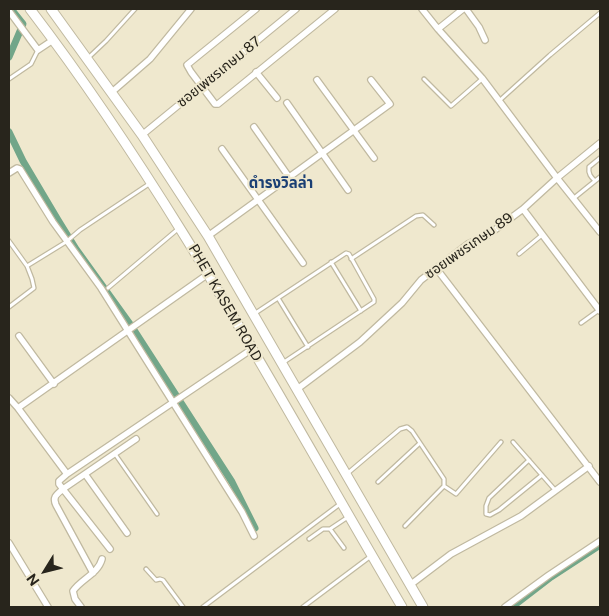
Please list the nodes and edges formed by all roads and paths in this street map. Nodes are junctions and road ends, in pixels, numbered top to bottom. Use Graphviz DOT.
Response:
graph roads {
  1 [pos="30,9"];
  2 [pos="52,9"];
  3 [pos="135,9"];
  4 [pos="191,9"];
  5 [pos="256,9"];
  6 [pos="296,9"];
  7 [pos="335,9"];
  8 [pos="422,9"];
  9 [pos="464,9"];
  10 [pos="10,13"];
  11 [pos="600,14"];
  12 [pos="438,29"];
  13 [pos="53,40"];
  14 [pos="485,40"];
  15 [pos="38,50"];
  16 [pos="88,58"];
  17 [pos="256,72"];
  18 [pos="9,78"];
  19 [pos="482,78"];
  20 [pos="424,79"];
  21 [pos="317,80"];
  22 [pos="371,80"];
  23 [pos="203,86"];
  24 [pos="112,92"];
  25 [pos="277,98"];
  26 [pos="499,102"];
  27 [pos="286,103"];
  28 [pos="124,110"];
  29 [pos="110,120"];
  30 [pos="254,127"];
  31 [pos="354,130"];
  32 [pos="142,135"];
  33 [pos="600,143"];
  34 [pos="128,146"];
  35 [pos="222,149"];
  36 [pos="322,153"];
  37 [pos="374,158"];
  38 [pos="600,158"];
  39 [pos="9,174"];
  40 [pos="289,177"];
  41 [pos="557,178"];
  42 [pos="600,178"];
  43 [pos="595,181"];
  44 [pos="151,182"];
  45 [pos="348,190"];
  46 [pos="182,196"];
  47 [pos="574,198"];
  48 [pos="258,200"];
  49 [pos="167,207"];
  50 [pos="523,208"];
  51 [pos="434,225"];
  52 [pos="180,227"];
  53 [pos="600,232"];
  54 [pos="542,234"];
  55 [pos="208,236"];
  56 [pos="9,241"];
  57 [pos="67,241"];
  58 [pos="519,254"];
  59 [pos="351,259"];
  60 [pos="331,262"];
  61 [pos="303,263"];
  62 [pos="27,266"];
  63 [pos="436,268"];
  64 [pos="208,274"];
  65 [pos="108,288"];
  66 [pos="278,298"];
  67 [pos="9,307"];
  68 [pos="600,310"];
  69 [pos="361,312"];
  70 [pos="253,314"];
  71 [pos="581,323"];
  72 [pos="131,329"];
  73 [pos="19,336"];
  74 [pos="308,347"];
  75 [pos="252,349"];
  76 [pos="281,364"];
  77 [pos="54,384"];
  78 [pos="296,390"];
  79 [pos="9,398"];
  80 [pos="174,402"];
  81 [pos="18,408"];
  82 [pos="136,439"];
  83 [pos="501,442"];
  84 [pos="513,442"];
  85 [pos="420,443"];
  86 [pos="115,454"];
  87 [pos="530,460"];
  88 [pos="589,466"];
  89 [pos="67,474"];
  90 [pos="85,474"];
  91 [pos="345,475"];
  92 [pos="542,475"];
  93 [pos="378,482"];
  94 [pos="600,482"];
  95 [pos="444,486"];
  96 [pos="63,489"];
  97 [pos="555,490"];
  98 [pos="341,502"];
  99 [pos="158,514"];
  100 [pos="349,516"];
  101 [pos="405,526"];
  102 [pos="330,529"];
  103 [pos="127,533"];
  104 [pos="254,536"];
  105 [pos="309,539"];
  106 [pos="600,541"];
  107 [pos="9,543"];
  108 [pos="344,548"];
  109 [pos="110,549"];
  110 [pos="372,556"];
  111 [pos="102,559"];
  112 [pos="146,569"];
  113 [pos="93,572"];
  114 [pos="410,585"];
  115 [pos="48,607"];
  116 [pos="81,607"];
  117 [pos="183,607"];
  118 [pos="203,607"];
  119 [pos="303,607"];
  120 [pos="401,607"];
  121 [pos="423,607"];
  122 [pos="505,607"];
  1 -- 13 [label="main road, PHET KASEM ROAD"];
  2 -- 16 [label="main road, PHET KASEM ROAD"];
  3 -- 16 [label="lane"];
  4 -- 24 [label="street"];
  5 -- 23 [label="street"];
  6 -- 23 [label="street, ซอยเพชรเกษม 87"];
  7 -- 17 [label="street"];
  8 -- 12 [label="street"];
  9 -- 12 [label="street"];
  9 -- 14 [label="street"];
  10 -- 15 [label="street"];
  11 -- 26 [label="lane"];
  12 -- 19 [label="street"];
  13 -- 15 [label="street"];
  13 -- 29 [label="main road, PHET KASEM ROAD"];
  15 -- 18 [label="lane"];
  16 -- 24 [label="main road, PHET KASEM ROAD"];
  17 -- 23 [label="street"];
  17 -- 25 [label="street"];
  19 -- 20 [label="lane"];
  19 -- 26 [label="street"];
  21 -- 31 [label="street"];
  22 -- 31 [label="street"];
  23 -- 32 [label="street, ซอยเพชรเกษม 87"];
  24 -- 28 [label="main road, PHET KASEM ROAD"];
  26 -- 41 [label="street"];
  27 -- 36 [label="street"];
  28 -- 29 [label="main road"];
  28 -- 32 [label="main road, PHET KASEM ROAD"];
  29 -- 34 [label="main road, PHET KASEM ROAD"];
  30 -- 40 [label="street"];
  31 -- 36 [label="street"];
  31 -- 37 [label="street"];
  32 -- 34 [label="main road"];
  32 -- 46 [label="main road, PHET KASEM ROAD"];
  33 -- 41 [label="street, ซอยเพชรเกษม 89"];
  34 -- 44 [label="main road, PHET KASEM ROAD"];
  35 -- 48 [label="street"];
  36 -- 40 [label="street"];
  36 -- 45 [label="street"];
  38 -- 43 [label="lane"];
  39 -- 57 [label="street"];
  40 -- 48 [label="street"];
  41 -- 47 [label="street"];
  41 -- 50 [label="street, ซอยเพชรเกษม 89"];
  42 -- 43 [label="lane"];
  43 -- 47 [label="lane"];
  44 -- 49 [label="main road, PHET KASEM ROAD"];
  44 -- 57 [label="lane"];
  46 -- 49 [label="main road"];
  46 -- 55 [label="main road, PHET KASEM ROAD"];
  47 -- 53 [label="street"];
  48 -- 55 [label="street"];
  48 -- 61 [label="street"];
  49 -- 52 [label="main road, PHET KASEM ROAD"];
  50 -- 54 [label="street"];
  50 -- 63 [label="street, ซอยเพชรเกษม 89"];
  51 -- 59 [label="lane"];
  52 -- 64 [label="main road, PHET KASEM ROAD"];
  52 -- 65 [label="lane"];
  54 -- 58 [label="lane"];
  54 -- 68 [label="street"];
  55 -- 70 [label="main road, PHET KASEM ROAD"];
  56 -- 62 [label="lane"];
  57 -- 62 [label="lane"];
  57 -- 72 [label="street"];
  59 -- 60 [label="lane"];
  59 -- 69 [label="lane"];
  60 -- 66 [label="lane"];
  60 -- 69 [label="lane"];
  62 -- 67 [label="lane"];
  63 -- 78 [label="street, ซอยเพชรเกษม 89"];
  63 -- 88 [label="street"];
  64 -- 72 [label="street"];
  64 -- 75 [label="main road, PHET KASEM ROAD"];
  66 -- 70 [label="lane"];
  66 -- 74 [label="lane"];
  68 -- 71 [label="lane"];
  69 -- 74 [label="lane"];
  70 -- 76 [label="main road, PHET KASEM ROAD"];
  72 -- 77 [label="street"];
  72 -- 80 [label="street"];
  73 -- 77 [label="street"];
  74 -- 76 [label="lane"];
  75 -- 80 [label="street"];
  75 -- 98 [label="main road, PHET KASEM ROAD"];
  76 -- 78 [label="main road, PHET KASEM ROAD"];
  77 -- 81 [label="street"];
  78 -- 91 [label="main road, PHET KASEM ROAD"];
  79 -- 81 [label="street"];
  80 -- 89 [label="street"];
  80 -- 104 [label="street"];
  81 -- 89 [label="street"];
  82 -- 86 [label="street"];
  83 -- 95 [label="lane"];
  84 -- 87 [label="lane"];
  85 -- 91 [label="lane"];
  85 -- 93 [label="lane"];
  85 -- 95 [label="lane"];
  86 -- 90 [label="street"];
  86 -- 99 [label="lane"];
  87 -- 92 [label="lane"];
  87 -- 92 [label="lane"];
  88 -- 94 [label="street"];
  88 -- 97 [label="street"];
  89 -- 96 [label="street"];
  90 -- 96 [label="street"];
  90 -- 103 [label="street"];
  91 -- 114 [label="main road, PHET KASEM ROAD"];
  92 -- 97 [label="lane"];
  95 -- 101 [label="lane"];
  96 -- 109 [label="street"];
  96 -- 113 [label="street"];
  97 -- 114 [label="street"];
  98 -- 100 [label="main road, PHET KASEM ROAD"];
  98 -- 118 [label="lane"];
  100 -- 102 [label="lane"];
  100 -- 110 [label="main road, PHET KASEM ROAD"];
  102 -- 105 [label="lane"];
  102 -- 108 [label="lane"];
  106 -- 122 [label="street"];
  107 -- 115 [label="street"];
  110 -- 119 [label="lane"];
  110 -- 120 [label="main road, PHET KASEM ROAD"];
  111 -- 113 [label="street"];
  112 -- 117 [label="lane"];
  113 -- 116 [label="street"];
  114 -- 121 [label="main road, PHET KASEM ROAD"];
}
